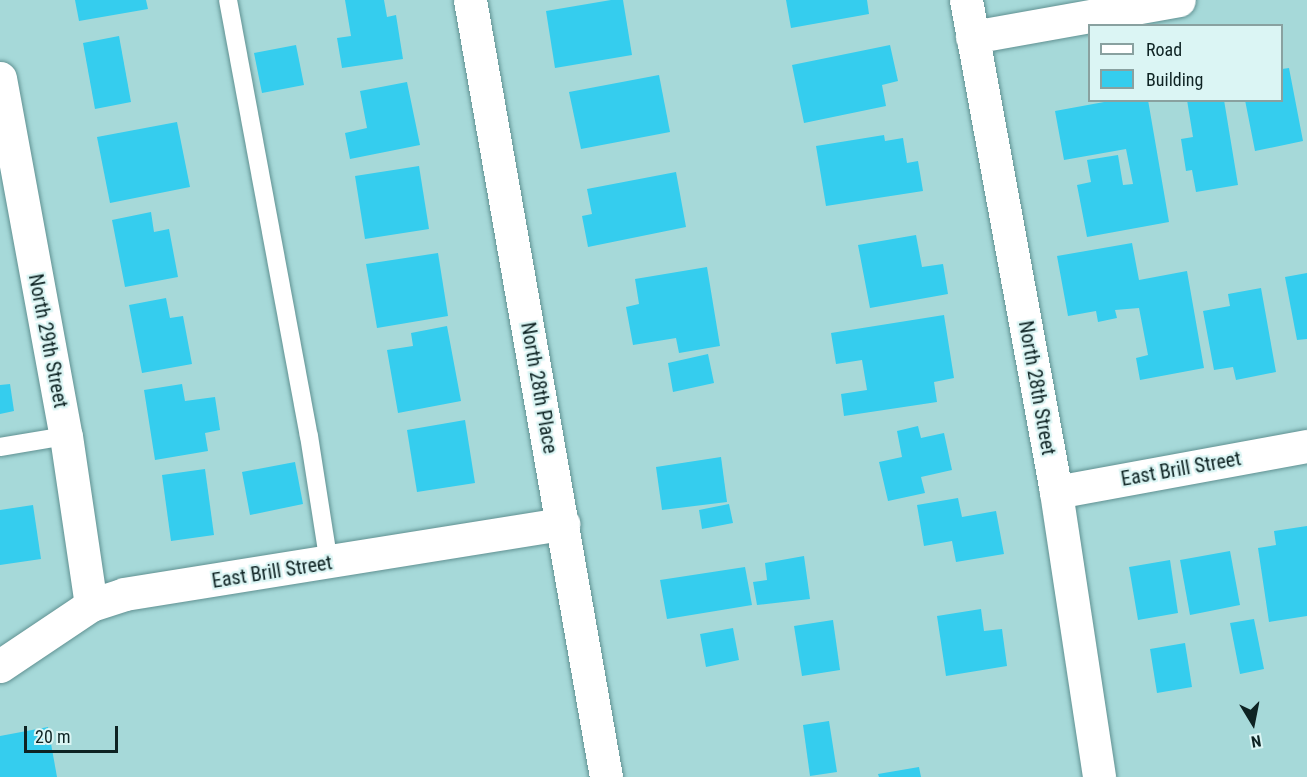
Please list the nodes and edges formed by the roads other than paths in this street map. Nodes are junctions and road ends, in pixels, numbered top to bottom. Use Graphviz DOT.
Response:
graph roads {
  1 [pos="228,0"];
  2 [pos="470,0"];
  3 [pos="966,0"];
  4 [pos="1179,0"];
  5 [pos="972,37"];
  6 [pos="0,78"];
  7 [pos="11,204"];
  8 [pos="66,436"];
  9 [pos="1307,446"];
  10 [pos="0,447"];
  11 [pos="1056,492"];
  12 [pos="563,524"];
  13 [pos="329,563"];
  14 [pos="91,605"];
  15 [pos="0,666"];
  16 [pos="606,777"];
  17 [pos="1099,777"];
  1 -- 13 [label="lane"];
  2 -- 12 [label="street, North 28th Place"];
  3 -- 5 [label="street, North 28th Street"];
  4 -- 5 [label="street"];
  5 -- 11 [label="street, North 28th Street"];
  6 -- 7 [label="street, North 29th Street"];
  7 -- 8 [label="street, North 29th Street"];
  8 -- 10 [label="lane"];
  8 -- 14 [label="street, North 29th Street"];
  9 -- 11 [label="street, East Brill Street"];
  11 -- 17 [label="street, North 28th Street"];
  12 -- 13 [label="street, East Brill Street"];
  12 -- 16 [label="street, North 28th Place"];
  13 -- 14 [label="street, East Brill Street"];
  14 -- 15 [label="street, East Brill Street"];
}
